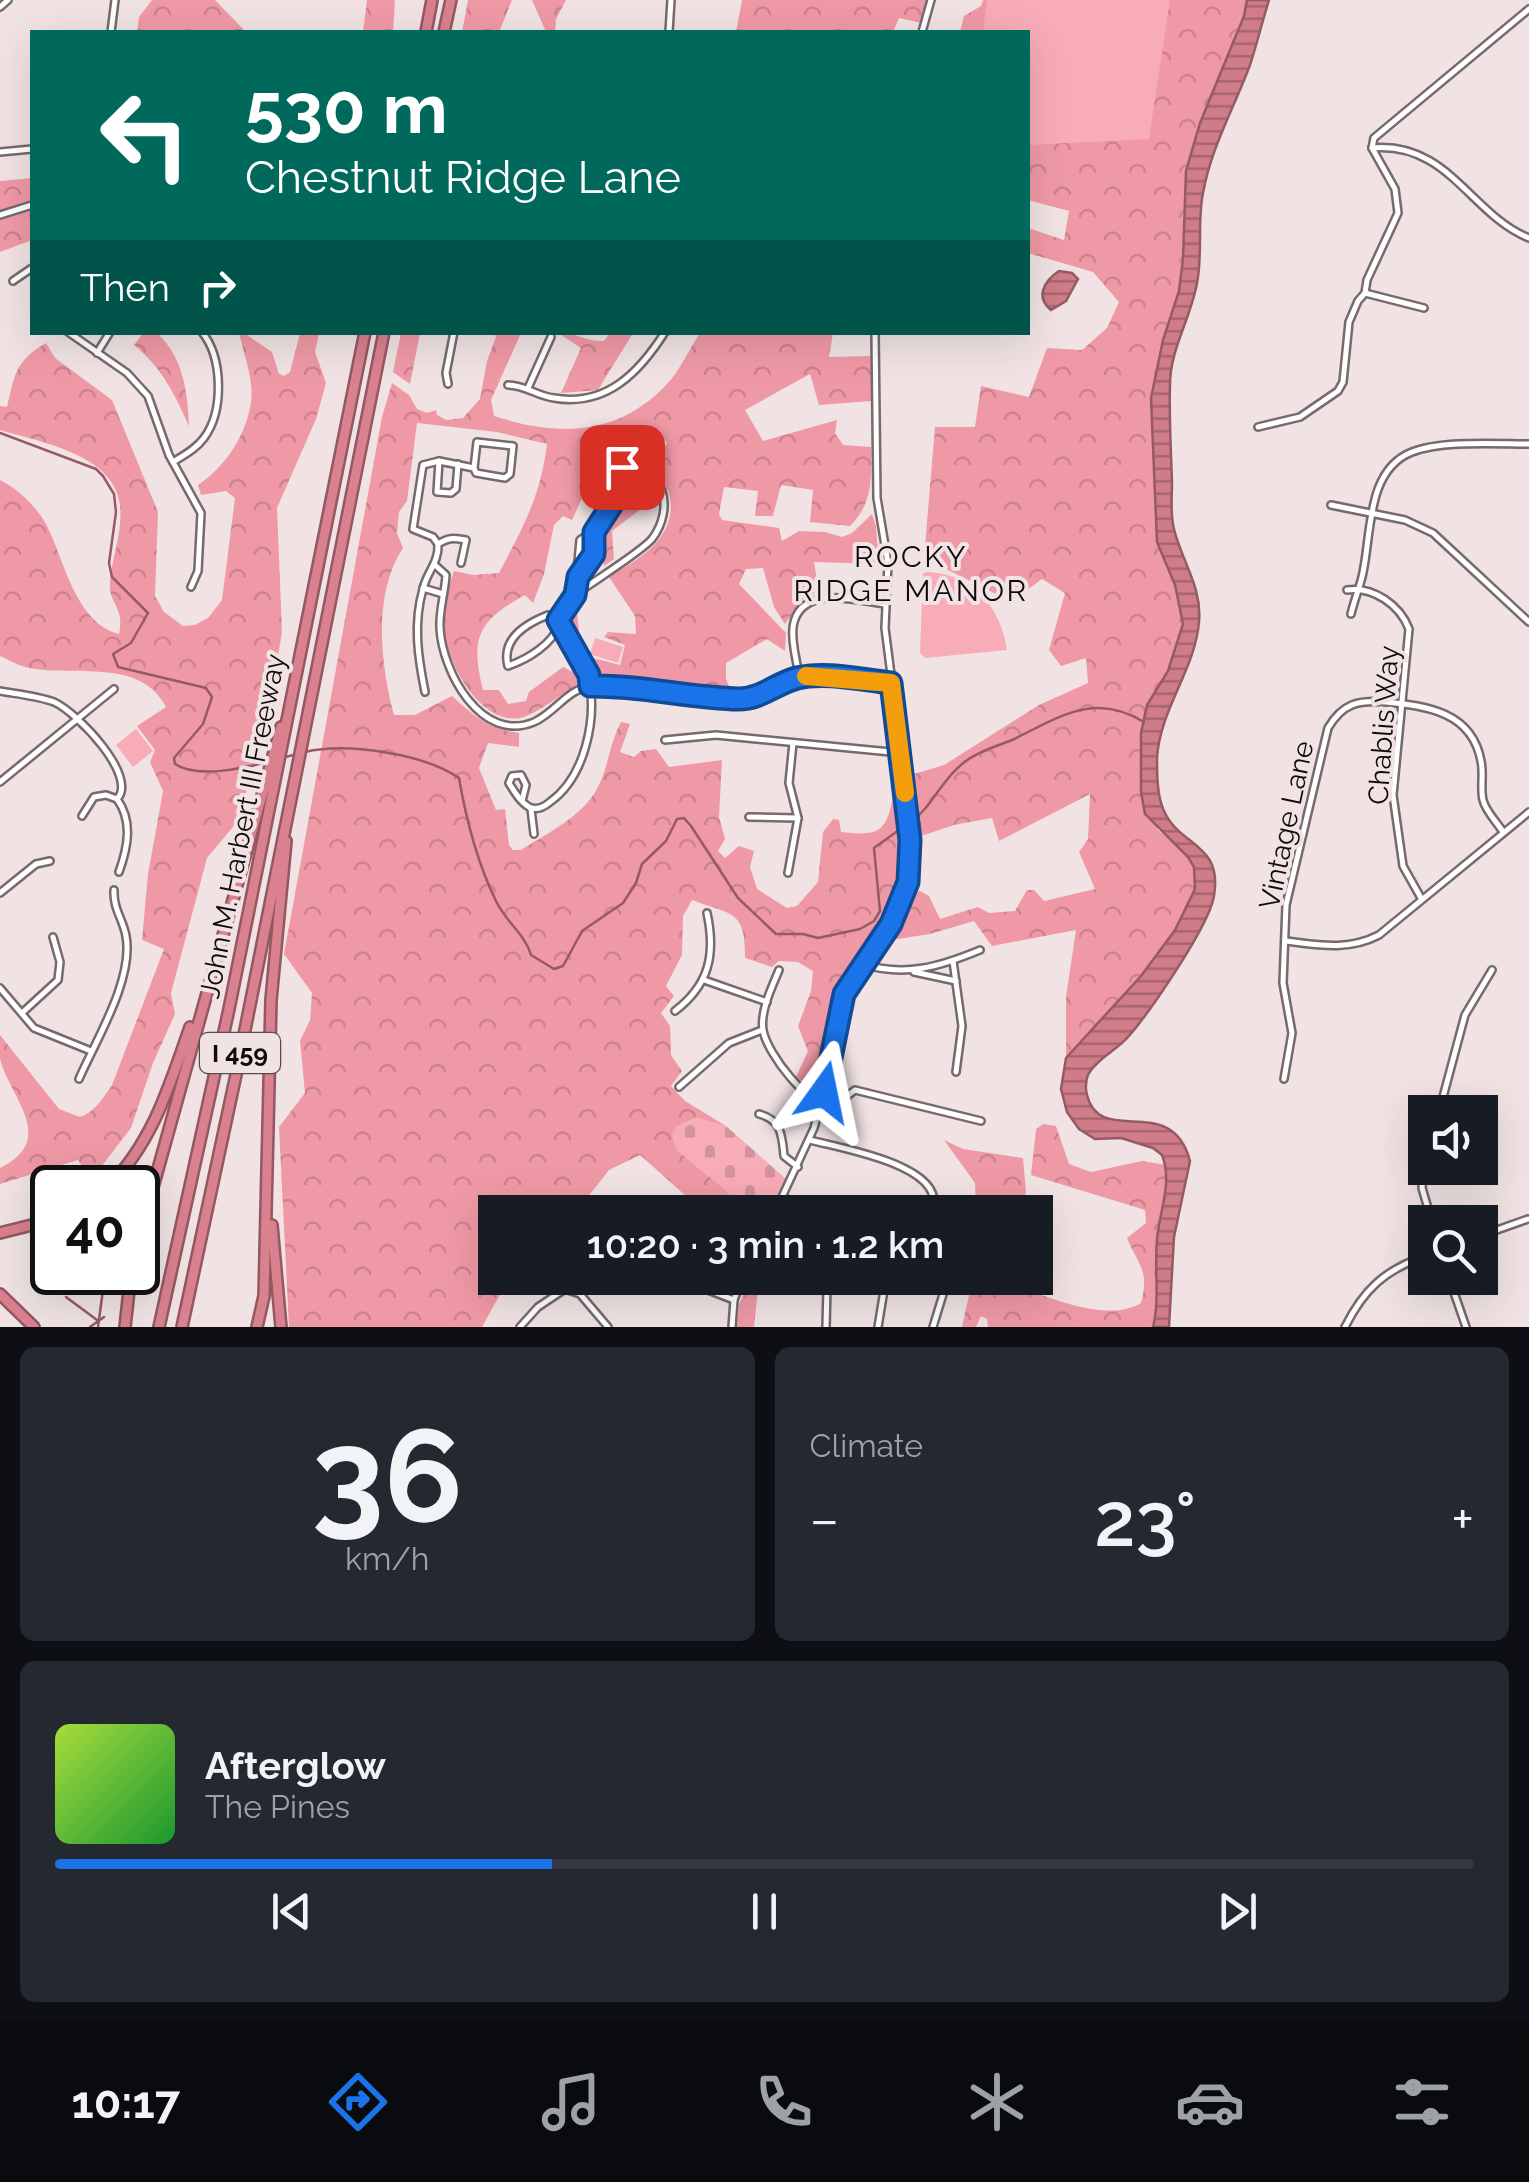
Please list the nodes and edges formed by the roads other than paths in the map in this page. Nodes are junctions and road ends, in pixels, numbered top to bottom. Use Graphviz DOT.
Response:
graph roads {
  1 [pos="8,0"];
  2 [pos="115,0"];
  3 [pos="432,0"];
  4 [pos="451,0"];
  5 [pos="671,0"];
  6 [pos="931,0"];
  7 [pos="0,7"];
  8 [pos="1529,9"];
  9 [pos="111,30"];
  10 [pos="426,30"];
  11 [pos="444,30"];
  12 [pos="669,30"];
  13 [pos="923,30"];
  14 [pos="1372,148"];
  15 [pos="30,149"];
  16 [pos="0,152"];
  17 [pos="30,206"];
  18 [pos="0,215"];
  19 [pos="1529,238"];
  20 [pos="30,269"];
  21 [pos="13,281"];
  22 [pos="1366,293"];
  23 [pos="1424,308"];
  24 [pos="72,335"];
  25 [pos="108,335"];
  26 [pos="204,335"];
  27 [pos="364,335"];
  28 [pos="383,335"];
  29 [pos="453,335"];
  30 [pos="663,335"];
  31 [pos="875,335"];
  32 [pos="552,337"];
  33 [pos="97,353"];
  34 [pos="448,384"];
  35 [pos="508,385"];
  36 [pos="528,388"];
  37 [pos="1258,427"];
  38 [pos="1529,444"];
  39 [pos="439,460"];
  40 [pos="172,462"];
  41 [pos="458,464"];
  42 [pos="474,468"];
  43 [pos="1332,505"];
  44 [pos="1373,512"];
  45 [pos="594,532"];
  46 [pos="438,544"];
  47 [pos="461,563"];
  48 [pos="435,565"];
  49 [pos="578,577"];
  50 [pos="191,588"];
  51 [pos="423,588"];
  52 [pos="1358,588"];
  53 [pos="1347,590"];
  54 [pos="443,594"];
  55 [pos="575,595"];
  56 [pos="885,604"];
  57 [pos="1350,614"];
  58 [pos="559,622"];
  59 [pos="1529,622"];
  60 [pos="799,677"];
  61 [pos="891,683"];
  62 [pos="590,686"];
  63 [pos="114,689"];
  64 [pos="0,691"];
  65 [pos="425,692"];
  66 [pos="1403,704"];
  67 [pos="77,719"];
  68 [pos="665,740"];
  69 [pos="792,743"];
  70 [pos="901,753"];
  71 [pos="0,782"];
  72 [pos="269,782"];
  73 [pos="293,783"];
  74 [pos="117,799"];
  75 [pos="522,801"];
  76 [pos="531,809"];
  77 [pos="1529,812"];
  78 [pos="82,816"];
  79 [pos="750,817"];
  80 [pos="798,818"];
  81 [pos="1503,832"];
  82 [pos="534,834"];
  83 [pos="50,861"];
  84 [pos="120,872"];
  85 [pos="788,873"];
  86 [pos="114,890"];
  87 [pos="0,893"];
  88 [pos="1421,898"];
  89 [pos="707,913"];
  90 [pos="53,938"];
  91 [pos="220,939"];
  92 [pos="1286,941"];
  93 [pos="980,950"];
  94 [pos="953,961"];
  95 [pos="862,964"];
  96 [pos="778,970"];
  97 [pos="1492,970"];
  98 [pos="910,972"];
  99 [pos="703,980"];
  100 [pos="956,981"];
  101 [pos="0,988"];
  102 [pos="767,1002"];
  103 [pos="674,1011"];
  104 [pos="22,1014"];
  105 [pos="763,1030"];
  106 [pos="91,1051"];
  107 [pos="956,1072"];
  108 [pos="79,1078"];
  109 [pos="1284,1079"];
  110 [pos="679,1087"];
  111 [pos="1444,1095"];
  112 [pos="820,1105"];
  113 [pos="759,1114"];
  114 [pos="981,1121"];
  115 [pos="810,1140"];
  116 [pos="127,1165"];
  117 [pos="158,1165"];
  118 [pos="798,1167"];
  119 [pos="268,1186"];
  120 [pos="784,1195"];
  121 [pos="933,1195"];
  122 [pos="1528,1219"];
  123 [pos="30,1226"];
  124 [pos="1498,1230"];
  125 [pos="0,1234"];
  126 [pos="1408,1264"];
  127 [pos="0,1294"];
  128 [pos="128,1295"];
  129 [pos="721,1295"];
  130 [pos="736,1295"];
  131 [pos="827,1295"];
  132 [pos="883,1295"];
  133 [pos="943,1295"];
  134 [pos="1455,1295"];
  135 [pos="734,1300"];
  136 [pos="34,1327"];
  137 [pos="125,1327"];
  138 [pos="158,1327"];
  139 [pos="182,1327"];
  140 [pos="258,1327"];
  141 [pos="281,1327"];
  142 [pos="520,1327"];
  143 [pos="608,1327"];
  144 [pos="732,1327"];
  145 [pos="826,1327"];
  146 [pos="878,1327"];
  147 [pos="933,1327"];
  148 [pos="1344,1327"];
  149 [pos="1466,1327"];
  1 -- 7 [label="street"];
  2 -- 9 [label="street"];
  3 -- 10 [label="highway"];
  4 -- 11 [label="highway"];
  5 -- 12 [label="street"];
  6 -- 13 [label="street"];
  8 -- 14 [label="street"];
  14 -- 19 [label="street"];
  14 -- 22 [label="street"];
  15 -- 16 [label="street"];
  17 -- 18 [label="street"];
  20 -- 21 [label="street"];
  22 -- 23 [label="street"];
  22 -- 37 [label="street"];
  24 -- 33 [label="street"];
  25 -- 33 [label="street"];
  26 -- 40 [label="street"];
  27 -- 72 [label="highway, John M. Harbert III Freeway"];
  28 -- 73 [label="highway, John M. Harbert III Freeway / I 459"];
  29 -- 34 [label="street"];
  30 -- 36 [label="street"];
  31 -- 56 [label="street"];
  32 -- 36 [label="street"];
  33 -- 40 [label="street"];
  35 -- 36 [label="street"];
  38 -- 44 [label="street"];
  39 -- 41 [label="street"];
  39 -- 41 [label="street"];
  39 -- 46 [label="street"];
  40 -- 50 [label="street"];
  41 -- 42 [label="street"];
  42 -- 42 [label="street"];
  43 -- 44 [label="street"];
  44 -- 52 [label="street"];
  44 -- 59 [label="street"];
  45 -- 49 [label="street"];
  45 -- 49 [label="street"];
  45 -- 55 [label="street"];
  46 -- 47 [label="street"];
  46 -- 48 [label="street"];
  48 -- 51 [label="street"];
  48 -- 54 [label="street"];
  49 -- 55 [label="street"];
  51 -- 54 [label="street"];
  51 -- 65 [label="street"];
  52 -- 53 [label="street"];
  52 -- 57 [label="street"];
  52 -- 66 [label="street, Chablis Way"];
  54 -- 62 [label="street"];
  55 -- 58 [label="street"];
  56 -- 60 [label="street"];
  56 -- 61 [label="street"];
  58 -- 58 [label="street"];
  58 -- 62 [label="street"];
  60 -- 61 [label="street"];
  60 -- 62 [label="street"];
  61 -- 70 [label="street"];
  62 -- 76 [label="street"];
  63 -- 67 [label="street"];
  64 -- 67 [label="street"];
  66 -- 81 [label="street, Vintage Lane"];
  66 -- 88 [label="street, Chablis Way"];
  66 -- 92 [label="street, Vintage Lane"];
  67 -- 71 [label="street"];
  67 -- 74 [label="street"];
  68 -- 69 [label="street"];
  69 -- 70 [label="street"];
  69 -- 80 [label="street"];
  70 -- 95 [label="street"];
  72 -- 91 [label="highway"];
  72 -- 138 [label="highway, John M. Harbert III Freeway / I 459"];
  73 -- 119 [label="highway"];
  73 -- 139 [label="highway, John M. Harbert III Freeway / I 459"];
  74 -- 78 [label="street"];
  74 -- 84 [label="street"];
  75 -- 75 [label="street"];
  75 -- 76 [label="street"];
  76 -- 82 [label="street"];
  77 -- 81 [label="street"];
  79 -- 80 [label="street"];
  80 -- 85 [label="street"];
  81 -- 88 [label="street"];
  83 -- 87 [label="street"];
  86 -- 106 [label="street"];
  88 -- 92 [label="street"];
  89 -- 99 [label="street"];
  90 -- 104 [label="street"];
  91 -- 116 [label="highway"];
  91 -- 117 [label="highway"];
  92 -- 109 [label="street, Vintage Lane"];
  93 -- 94 [label="street"];
  94 -- 98 [label="street"];
  94 -- 100 [label="street"];
  95 -- 98 [label="street"];
  95 -- 112 [label="street"];
  96 -- 102 [label="street"];
  97 -- 111 [label="street"];
  98 -- 100 [label="street"];
  99 -- 102 [label="street"];
  99 -- 103 [label="street"];
  100 -- 107 [label="street"];
  101 -- 104 [label="street"];
  102 -- 105 [label="street"];
  104 -- 106 [label="street"];
  105 -- 110 [label="street"];
  105 -- 112 [label="street"];
  106 -- 108 [label="street"];
  112 -- 114 [label="street"];
  112 -- 115 [label="street"];
  113 -- 118 [label="street"];
  115 -- 118 [label="street"];
  115 -- 121 [label="street"];
  118 -- 120 [label="street"];
  119 -- 140 [label="highway"];
  119 -- 141 [label="highway"];
  122 -- 124 [label="street"];
  123 -- 125 [label="highway"];
  126 -- 148 [label="street"];
  127 -- 136 [label="highway"];
  128 -- 137 [label="highway"];
  129 -- 135 [label="street"];
  130 -- 135 [label="street"];
  131 -- 145 [label="street"];
  132 -- 146 [label="street"];
  133 -- 147 [label="street"];
  134 -- 149 [label="street"];
  135 -- 144 [label="street"];
  142 -- 143 [label="street"];
}
